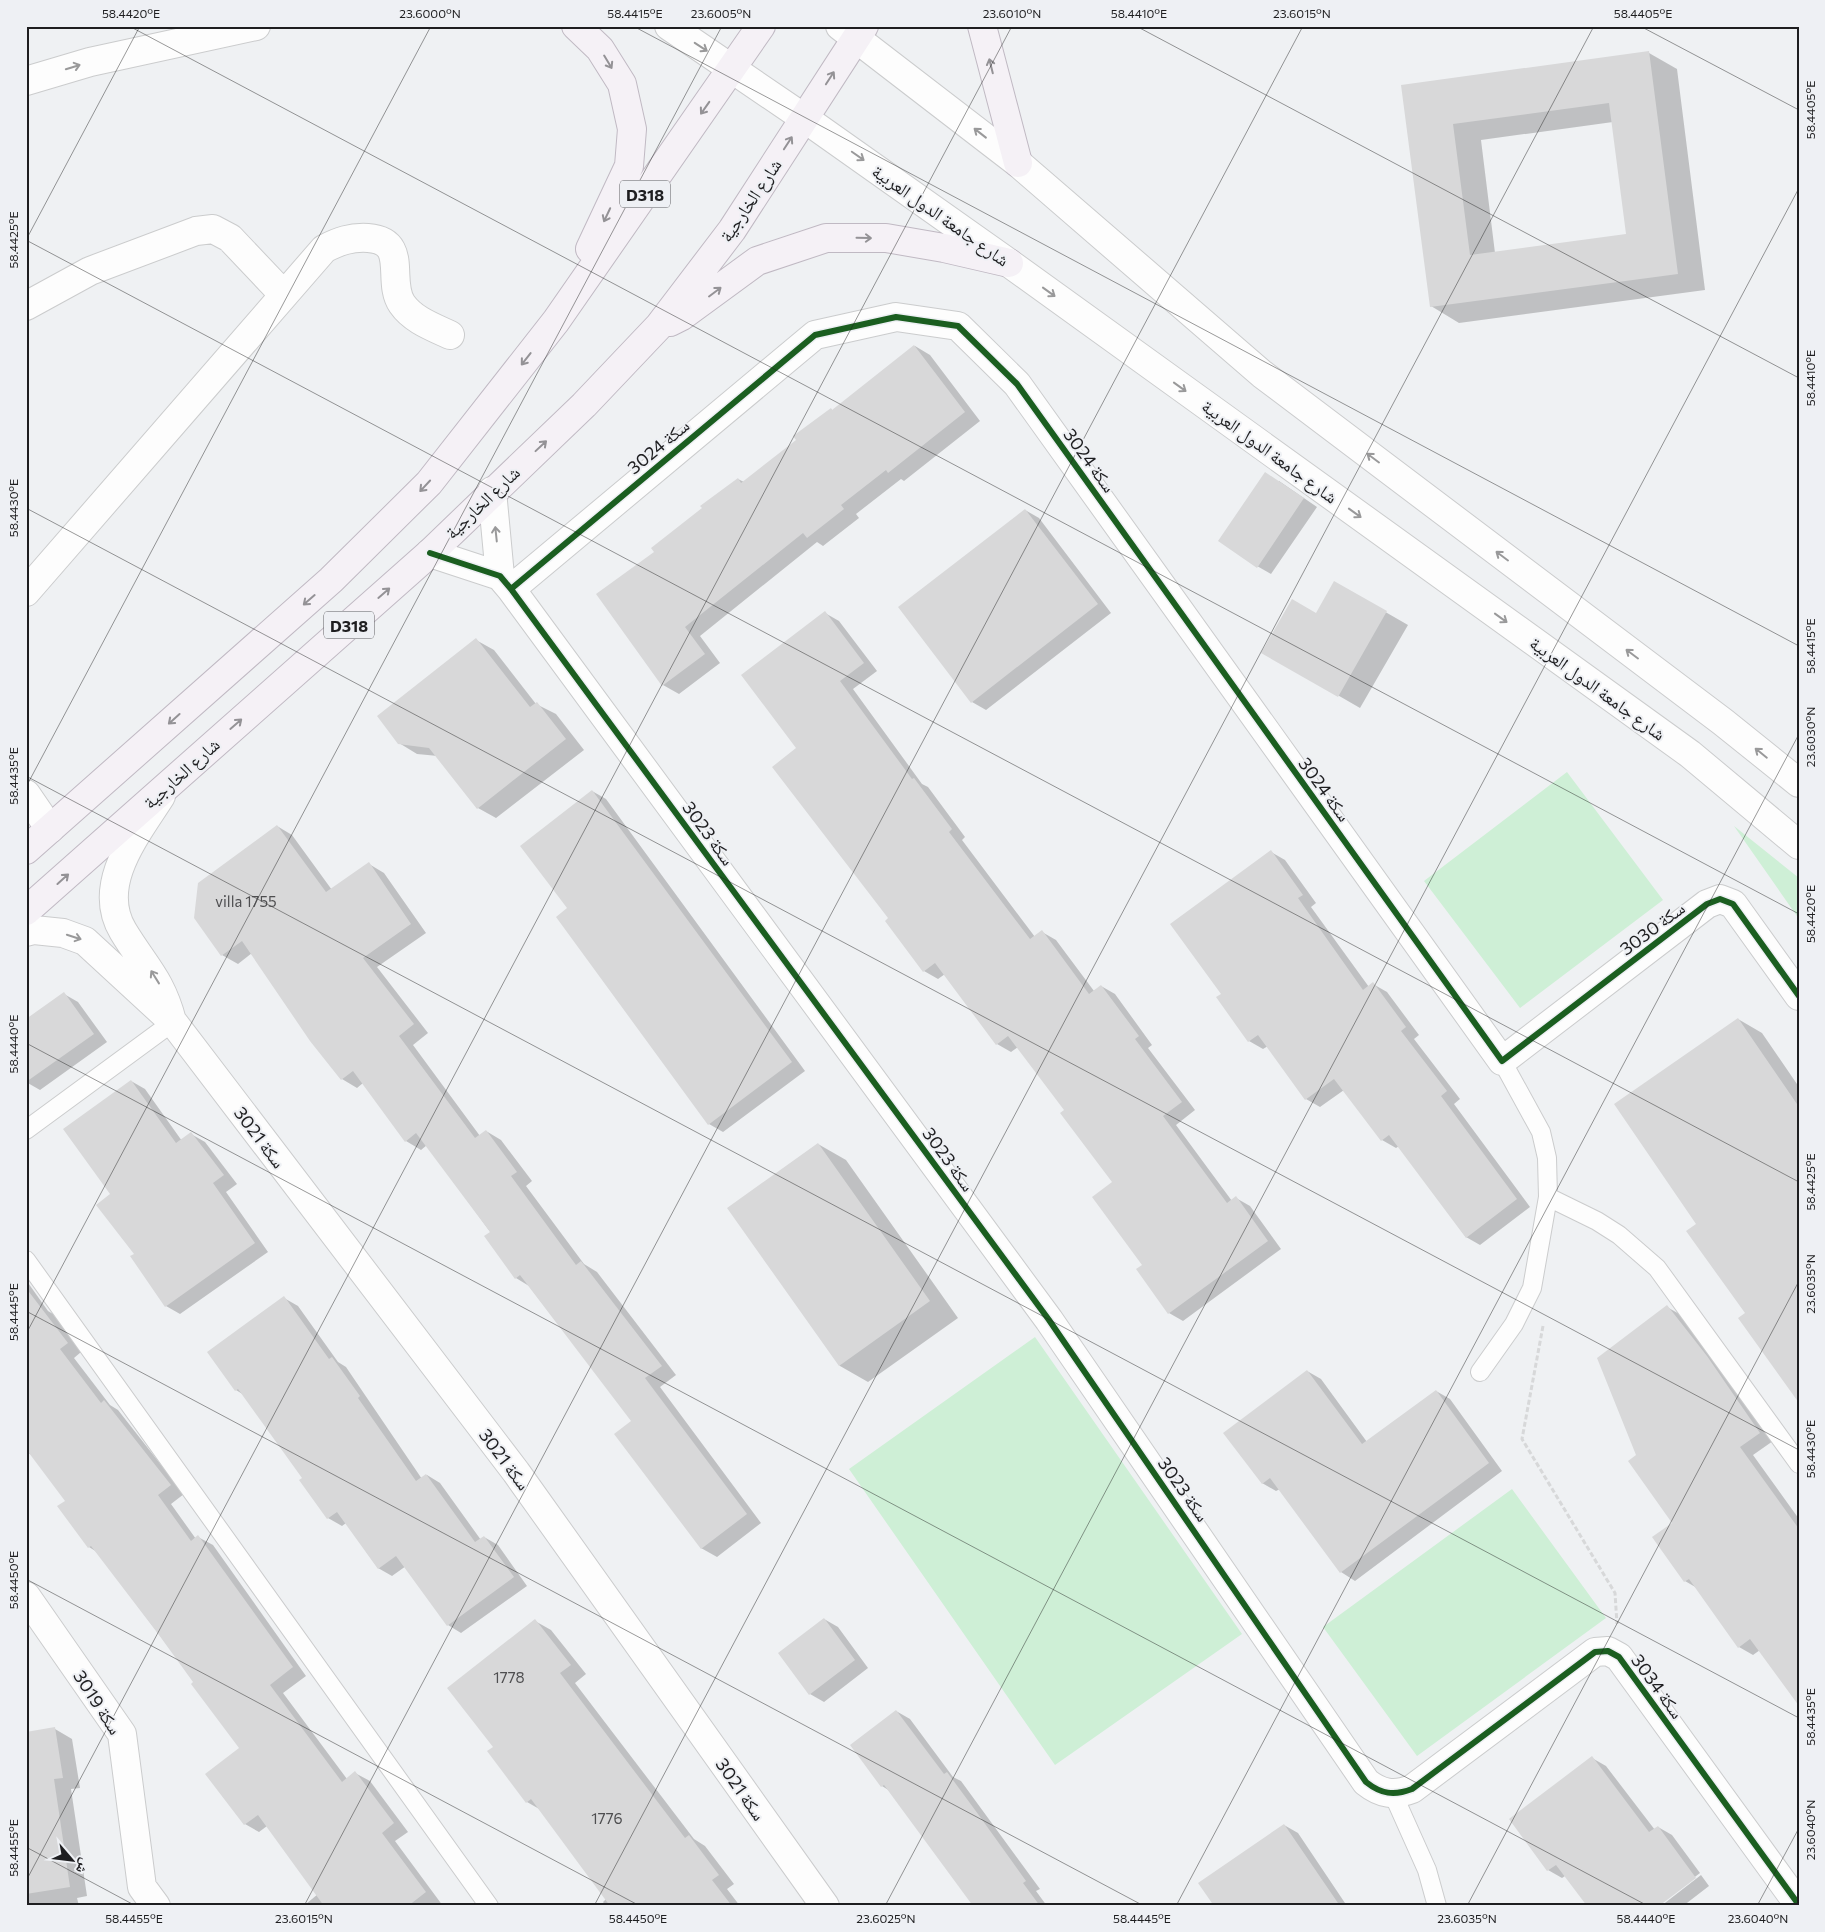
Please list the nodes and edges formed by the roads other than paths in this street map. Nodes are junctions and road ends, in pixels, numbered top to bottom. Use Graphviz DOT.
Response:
graph roads {
  1 [pos="256,26"];
  2 [pos="576,26"];
  3 [pos="669,26"];
  4 [pos="760,26"];
  5 [pos="982,26"];
  6 [pos="854,30"];
  7 [pos="733,68"];
  8 [pos="26,81"];
  9 [pos="804,118"];
  10 [pos="1018,163"];
  11 [pos="1009,263"];
  12 [pos="284,295"];
  13 [pos="26,306"];
  14 [pos="556,321"];
  15 [pos="659,326"];
  16 [pos="450,335"];
  17 [pos="492,492"];
  18 [pos="430,553"];
  19 [pos="506,582"];
  20 [pos="26,592"];
  21 [pos="169,783"];
  22 [pos="1799,783"];
  23 [pos="26,794"];
  24 [pos="50,829"];
  25 [pos="1799,844"];
  26 [pos="26,850"];
  27 [pos="26,911"];
  28 [pos="26,932"];
  29 [pos="1799,996"];
  30 [pos="173,1022"];
  31 [pos="1502,1061"];
  32 [pos="26,1130"];
  33 [pos="1548,1197"];
  34 [pos="26,1260"];
  35 [pos="1480,1372"];
  36 [pos="1799,1464"];
  37 [pos="30,1608"];
  38 [pos="1393,1794"];
  39 [pos="1799,1905"];
  40 [pos="156,1906"];
  41 [pos="489,1906"];
  42 [pos="825,1906"];
  43 [pos="1438,1906"];
  8 -- 1 [label="street, one-way"];
  2 -- 14 [label="main road, one-way"];
  3 -- 7 [label="street, شارع جامعة الدول العربية, one-way"];
  4 -- 7 [label="main road, D318"];
  10 -- 5 [label="main road, one-way"];
  9 -- 6 [label="main road, شارع الخارجية / D318, one-way"];
  10 -- 6 [label="street, one-way"];
  7 -- 9 [label="street, شارع جامعة الدول العربية"];
  7 -- 14 [label="main road, D318, one-way"];
  9 -- 11 [label="street, شارع جامعة الدول العربية, one-way"];
  15 -- 9 [label="main road, شارع الخارجية / D318, one-way"];
  22 -- 10 [label="street, one-way"];
  15 -- 11 [label="main road, one-way"];
  11 -- 25 [label="street, شارع جامعة الدول العربية, one-way"];
  12 -- 13 [label="street"];
  12 -- 16 [label="street"];
  12 -- 20 [label="street"];
  14 -- 24 [label="main road, D318, one-way"];
  17 -- 15 [label="main road, شارع الخارجية / D318, one-way"];
  17 -- 18 [label="main road, شارع الخارجية / D318"];
  19 -- 17 [label="street, one-way"];
  18 -- 19 [label="street"];
  21 -- 18 [label="main road, شارع الخارجية / D318, one-way"];
  19 -- 31 [label="street, سكة 3024"];
  19 -- 38 [label="street, سكة 3023"];
  27 -- 21 [label="main road, شارع الخارجية / D318, one-way"];
  30 -- 21 [label="street, سكة 3021, one-way"];
  23 -- 24 [label="street"];
  24 -- 26 [label="main road, D318"];
  28 -- 30 [label="street, سكة 3021, one-way"];
  29 -- 31 [label="street, سكة 3030"];
  30 -- 32 [label="lane"];
  30 -- 42 [label="street, سكة 3021"];
  31 -- 33 [label="lane"];
  33 -- 35 [label="lane"];
  33 -- 36 [label="lane"];
  34 -- 41 [label="lane"];
  37 -- 40 [label="street, سكة 3019"];
  38 -- 39 [label="street, سكة 3034"];
  38 -- 43 [label="lane"];
}
